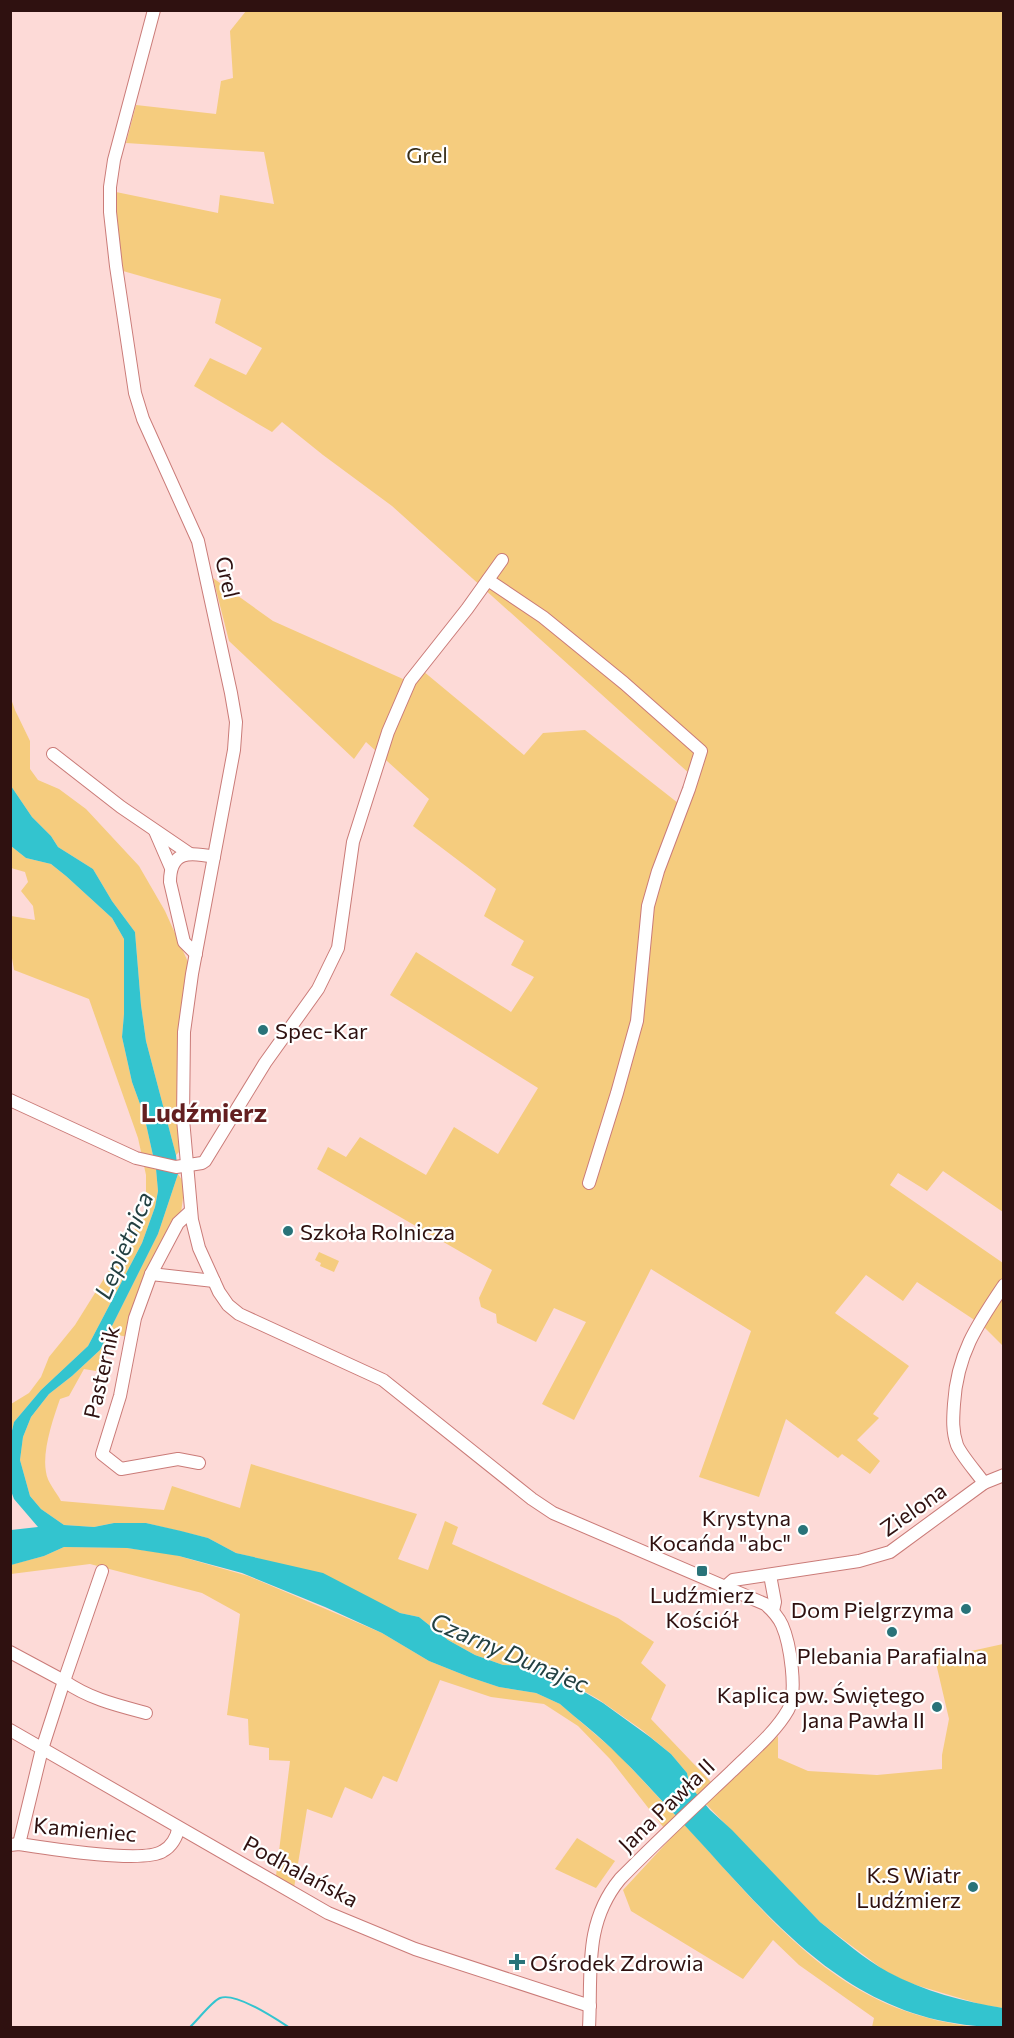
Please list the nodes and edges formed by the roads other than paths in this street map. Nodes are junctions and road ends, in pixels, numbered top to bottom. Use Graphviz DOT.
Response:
graph roads {
  1 [pos="154,10"];
  2 [pos="502,560"];
  3 [pos="488,580"];
  4 [pos="53,754"];
  5 [pos="155,831"];
  6 [pos="190,854"];
  7 [pos="214,858"];
  8 [pos="171,868"];
  9 [pos="196,954"];
  10 [pos="10,1100"];
  11 [pos="184,1166"];
  12 [pos="589,1183"];
  13 [pos="191,1211"];
  14 [pos="151,1274"];
  15 [pos="214,1281"];
  16 [pos="1004,1285"];
  17 [pos="199,1462"];
  18 [pos="1004,1476"];
  19 [pos="984,1483"];
  20 [pos="102,1571"];
  21 [pos="770,1575"];
  22 [pos="725,1587"];
  23 [pos="773,1611"];
  24 [pos="10,1652"];
  25 [pos="64,1681"];
  26 [pos="147,1713"];
  27 [pos="10,1730"];
  28 [pos="42,1749"];
  29 [pos="178,1828"];
  30 [pos="15,1845"];
  31 [pos="590,2006"];
  32 [pos="589,2028"];
  1 -- 7 [label="street, Grel"];
  2 -- 3 [label="street"];
  3 -- 11 [label="street"];
  3 -- 12 [label="street"];
  4 -- 5 [label="street"];
  5 -- 6 [label="street"];
  5 -- 8 [label="street"];
  6 -- 7 [label="street"];
  6 -- 8 [label="street"];
  7 -- 9 [label="street, Grel"];
  8 -- 9 [label="street"];
  9 -- 11 [label="street, Grel"];
  10 -- 11 [label="street"];
  11 -- 13 [label="street, Grel"];
  13 -- 14 [label="street, Pasternik"];
  13 -- 15 [label="street, Grel"];
  14 -- 15 [label="street"];
  14 -- 17 [label="street, Pasternik"];
  15 -- 22 [label="street, Grel"];
  16 -- 19 [label="street"];
  18 -- 19 [label="street, Zielona"];
  19 -- 21 [label="street, Zielona"];
  20 -- 25 [label="street"];
  21 -- 22 [label="street, Zielona"];
  21 -- 23 [label="street"];
  22 -- 23 [label="street"];
  23 -- 31 [label="street, Jana Pawła II"];
  24 -- 25 [label="street"];
  25 -- 26 [label="street"];
  25 -- 28 [label="street"];
  27 -- 28 [label="street, Podhalańska"];
  28 -- 29 [label="street, Podhalańska"];
  28 -- 30 [label="street"];
  29 -- 30 [label="street, Kamieniec"];
  29 -- 31 [label="street, Podhalańska"];
  31 -- 32 [label="street, Jana Pawła II"];
}
